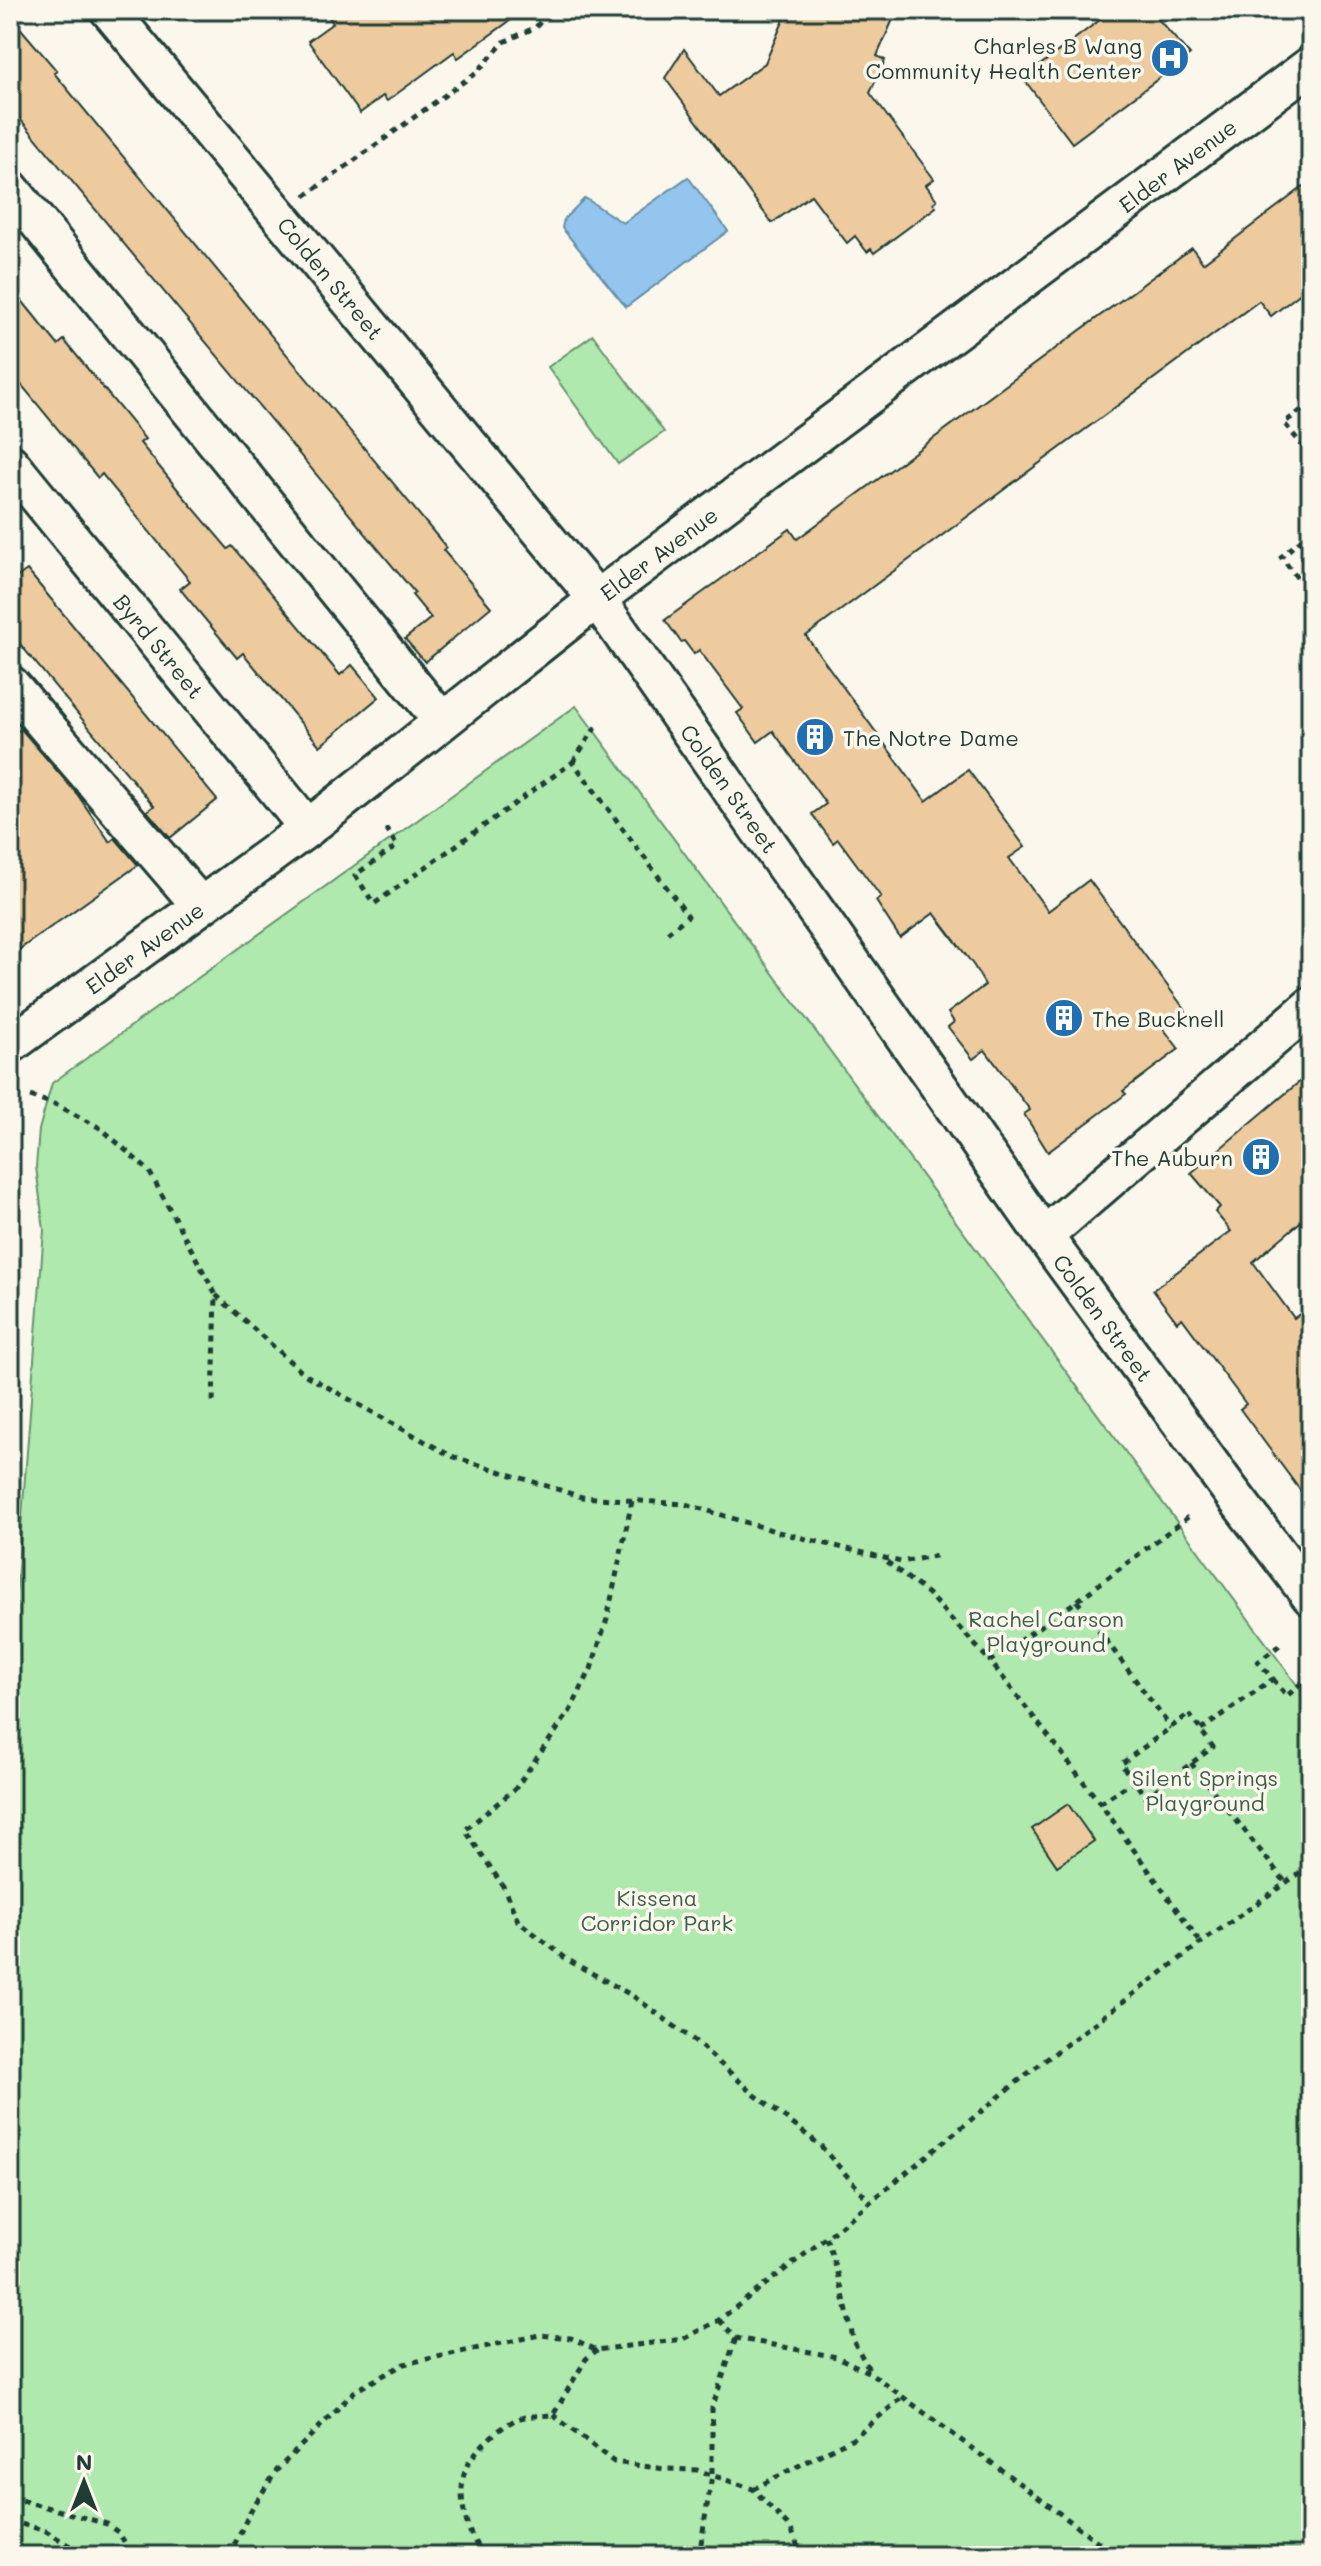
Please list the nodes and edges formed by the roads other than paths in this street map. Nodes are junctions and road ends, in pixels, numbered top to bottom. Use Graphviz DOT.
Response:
graph roads {
  1 [pos="109,10"];
  2 [pos="1311,65"];
  3 [pos="10,188"];
  4 [pos="10,463"];
  5 [pos="597,599"];
  6 [pos="10,684"];
  7 [pos="442,721"];
  8 [pos="308,828"];
  9 [pos="200,905"];
  10 [pos="1311,1006"];
  11 [pos="10,1045"];
  12 [pos="1044,1236"];
  13 [pos="1311,1597"];
  1 -- 5 [label="street, Colden Street"];
  2 -- 5 [label="street, Elder Avenue"];
  3 -- 7 [label="street"];
  4 -- 8 [label="street, Byrd Street"];
  5 -- 7 [label="street, Elder Avenue"];
  5 -- 12 [label="street, Colden Street"];
  6 -- 9 [label="street"];
  7 -- 8 [label="street, Elder Avenue"];
  8 -- 9 [label="street, Elder Avenue"];
  9 -- 11 [label="street, Elder Avenue"];
  10 -- 12 [label="street"];
  12 -- 13 [label="street, Colden Street"];
}
